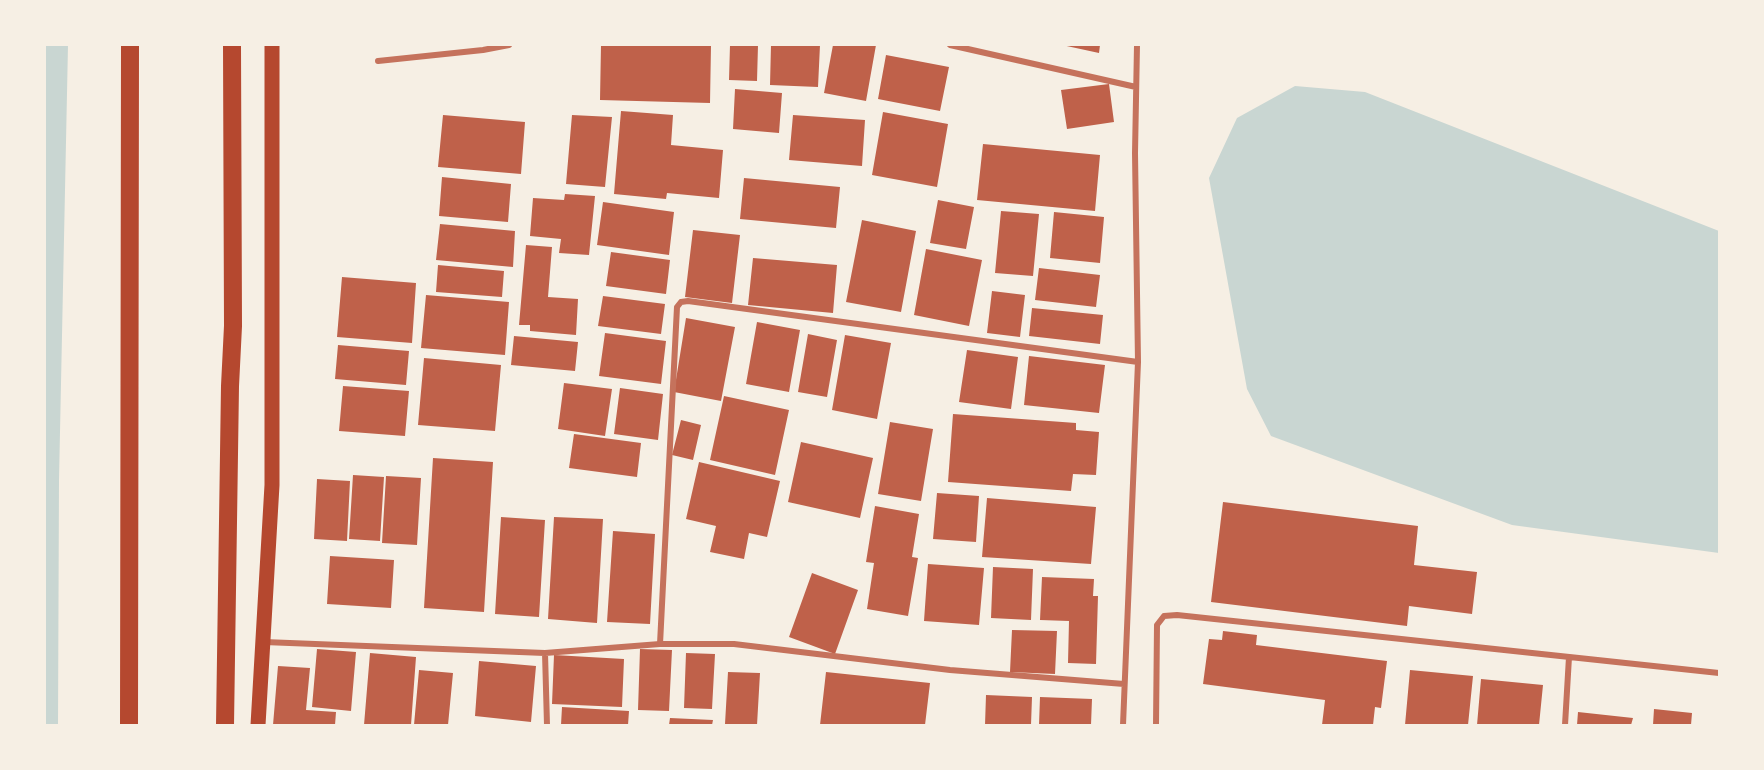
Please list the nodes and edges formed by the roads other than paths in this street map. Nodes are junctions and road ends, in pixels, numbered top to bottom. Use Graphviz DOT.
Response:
graph roads {
  1 [pos="130,45"];
  2 [pos="232,45"];
  3 [pos="272,45"];
  4 [pos="509,45"];
  5 [pos="951,45"];
  6 [pos="1137,45"];
  7 [pos="378,61"];
  8 [pos="1136,87"];
  9 [pos="1138,362"];
  10 [pos="264,642"];
  11 [pos="660,644"];
  12 [pos="545,653"];
  13 [pos="1569,657"];
  14 [pos="1719,673"];
  15 [pos="1124,684"];
  16 [pos="129,725"];
  17 [pos="225,725"];
  18 [pos="258,725"];
  19 [pos="547,725"];
  20 [pos="1123,725"];
  21 [pos="1156,725"];
  22 [pos="1565,725"];
  1 -- 16 [label="highway"];
  2 -- 17 [label="highway"];
  3 -- 10 [label="main road"];
  4 -- 7 [label="street"];
  5 -- 8 [label="street"];
  6 -- 8 [label="street"];
  8 -- 9 [label="street"];
  9 -- 11 [label="street"];
  9 -- 15 [label="street"];
  10 -- 12 [label="street"];
  10 -- 18 [label="main road"];
  11 -- 12 [label="street"];
  11 -- 15 [label="street"];
  12 -- 19 [label="street"];
  13 -- 14 [label="street"];
  13 -- 21 [label="street"];
  13 -- 22 [label="street"];
  15 -- 20 [label="street"];
}
